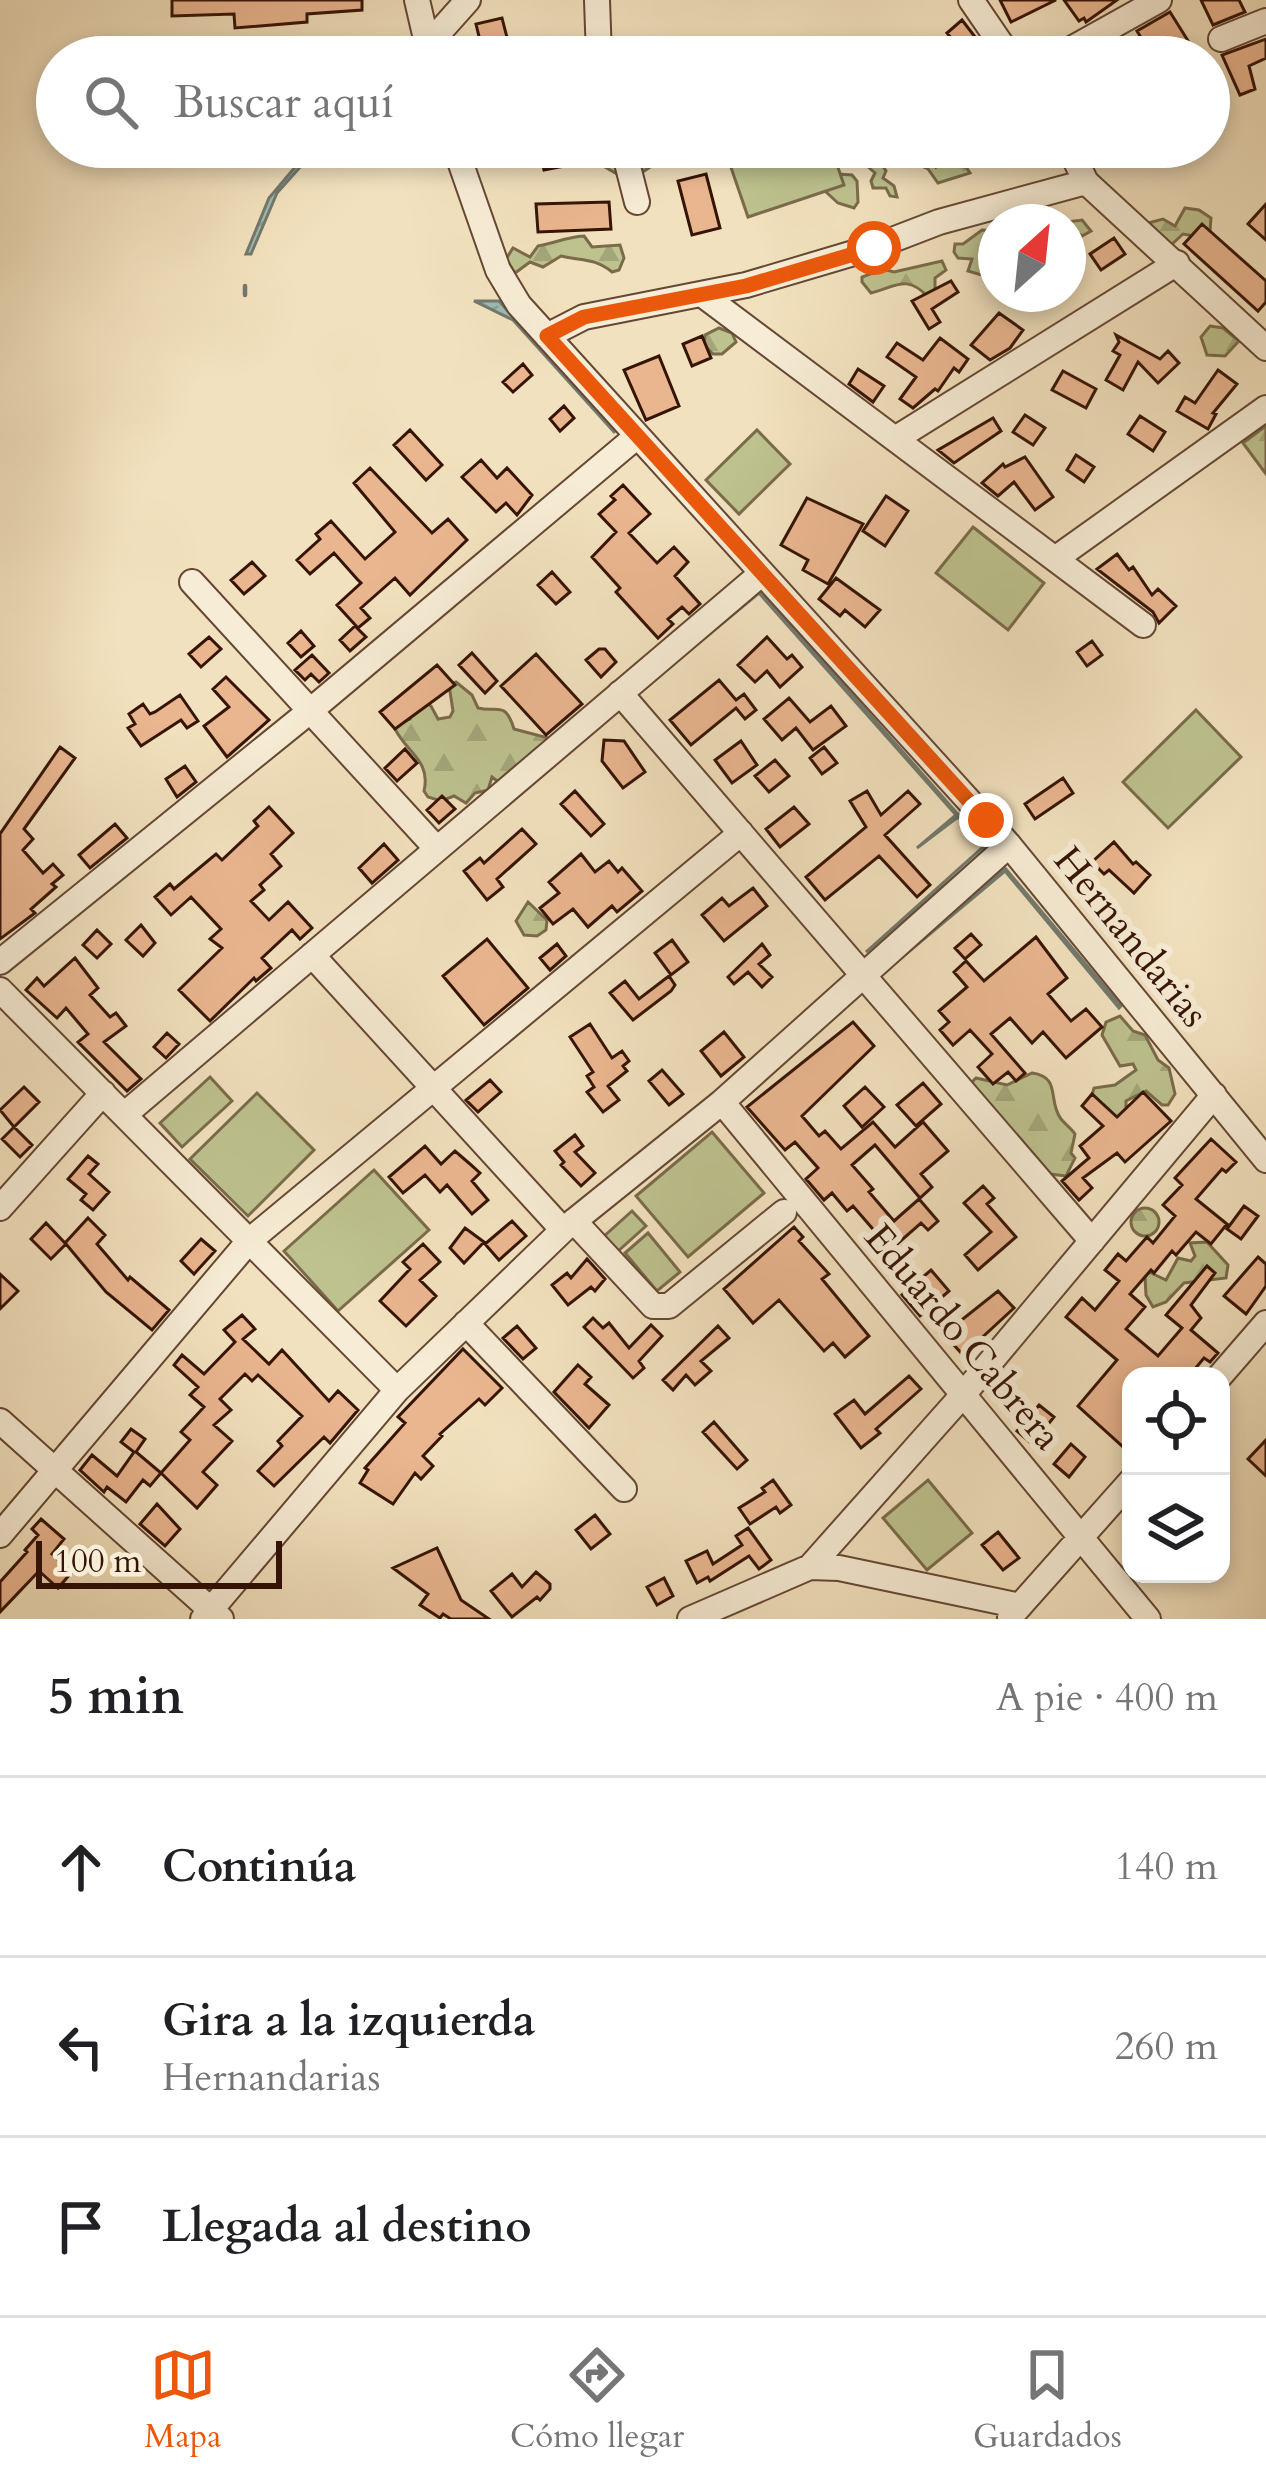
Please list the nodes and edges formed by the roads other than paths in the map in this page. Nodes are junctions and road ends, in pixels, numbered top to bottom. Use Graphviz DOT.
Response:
graph roads {
  1 [pos="418,0"];
  2 [pos="468,0"];
  3 [pos="597,0"];
  4 [pos="971,0"];
  5 [pos="1159,0"];
  6 [pos="1266,21"];
  7 [pos="425,36"];
  8 [pos="440,36"];
  9 [pos="598,36"];
  10 [pos="996,36"];
  11 [pos="1095,36"];
  12 [pos="1228,36"];
  13 [pos="462,168"];
  14 [pos="628,168"];
  15 [pos="1079,168"];
  16 [pos="1086,182"];
  17 [pos="637,202"];
  18 [pos="1178,263"];
  19 [pos="704,295"];
  20 [pos="547,336"];
  21 [pos="1266,348"];
  22 [pos="1266,408"];
  23 [pos="636,437"];
  24 [pos="895,439"];
  25 [pos="1055,560"];
  26 [pos="761,574"];
  27 [pos="192,582"];
  28 [pos="1142,626"];
  29 [pos="620,694"];
  30 [pos="310,711"];
  31 [pos="741,833"];
  32 [pos="1009,845"];
  33 [pos="437,849"];
  34 [pos="312,955"];
  35 [pos="0,962"];
  36 [pos="863,976"];
  37 [pos="0,990"];
  38 [pos="434,1090"];
  39 [pos="103,1093"];
  40 [pos="1214,1096"];
  41 [pos="722,1102"];
  42 [pos="124,1115"];
  43 [pos="1266,1160"];
  44 [pos="0,1208"];
  45 [pos="784,1212"];
  46 [pos="568,1226"];
  47 [pos="249,1241"];
  48 [pos="1092,1241"];
  49 [pos="1266,1322"];
  50 [pos="466,1323"];
  51 [pos="1228,1367"];
  52 [pos="398,1390"];
  53 [pos="962,1396"];
  54 [pos="0,1420"];
  55 [pos="56,1471"];
  56 [pos="624,1489"];
  57 [pos="1122,1491"];
  58 [pos="0,1535"];
  59 [pos="1084,1536"];
  60 [pos="810,1567"];
  61 [pos="1014,1613"];
  62 [pos="212,1616"];
  63 [pos="690,1619"];
  64 [pos="1148,1619"];
  1 -- 7 [label="street"];
  2 -- 8 [label="street"];
  3 -- 9 [label="street"];
  4 -- 10 [label="street"];
  5 -- 11 [label="street"];
  6 -- 12 [label="street"];
  13 -- 20 [label="street, Hernandarias"];
  14 -- 17 [label="street"];
  15 -- 16 [label="street"];
  16 -- 18 [label="street"];
  16 -- 19 [label="street"];
  18 -- 21 [label="street"];
  18 -- 24 [label="street"];
  19 -- 20 [label="street"];
  19 -- 24 [label="street"];
  20 -- 23 [label="street, Hernandarias"];
  22 -- 25 [label="street"];
  23 -- 26 [label="street, Hernandarias"];
  23 -- 30 [label="street"];
  24 -- 25 [label="street"];
  25 -- 28 [label="street"];
  26 -- 29 [label="street"];
  26 -- 32 [label="street, Hernandarias"];
  27 -- 30 [label="street"];
  29 -- 31 [label="street"];
  29 -- 33 [label="street"];
  30 -- 33 [label="street"];
  30 -- 35 [label="street"];
  31 -- 36 [label="street"];
  31 -- 38 [label="street"];
  32 -- 36 [label="street"];
  32 -- 40 [label="street, Hernandarias"];
  33 -- 34 [label="street"];
  34 -- 38 [label="street"];
  34 -- 42 [label="street"];
  36 -- 41 [label="street"];
  36 -- 48 [label="street"];
  37 -- 39 [label="street"];
  38 -- 46 [label="street"];
  38 -- 47 [label="street"];
  39 -- 42 [label="street"];
  39 -- 44 [label="street"];
  40 -- 43 [label="street, Hernandarias"];
  40 -- 48 [label="street"];
  41 -- 46 [label="street"];
  41 -- 53 [label="street, Eduardo Cabrera"];
  42 -- 47 [label="street"];
  45 -- 46 [label="street"];
  46 -- 50 [label="street"];
  47 -- 52 [label="street"];
  47 -- 55 [label="street"];
  48 -- 53 [label="street"];
  49 -- 51 [label="street"];
  50 -- 52 [label="street"];
  50 -- 56 [label="street"];
  52 -- 62 [label="street"];
  53 -- 59 [label="street, Eduardo Cabrera"];
  53 -- 60 [label="street"];
  54 -- 55 [label="street"];
  55 -- 58 [label="street"];
  55 -- 62 [label="street"];
  57 -- 59 [label="street"];
  59 -- 61 [label="street"];
  59 -- 64 [label="street, Eduardo Cabrera"];
  60 -- 61 [label="street"];
  60 -- 63 [label="street"];
}
